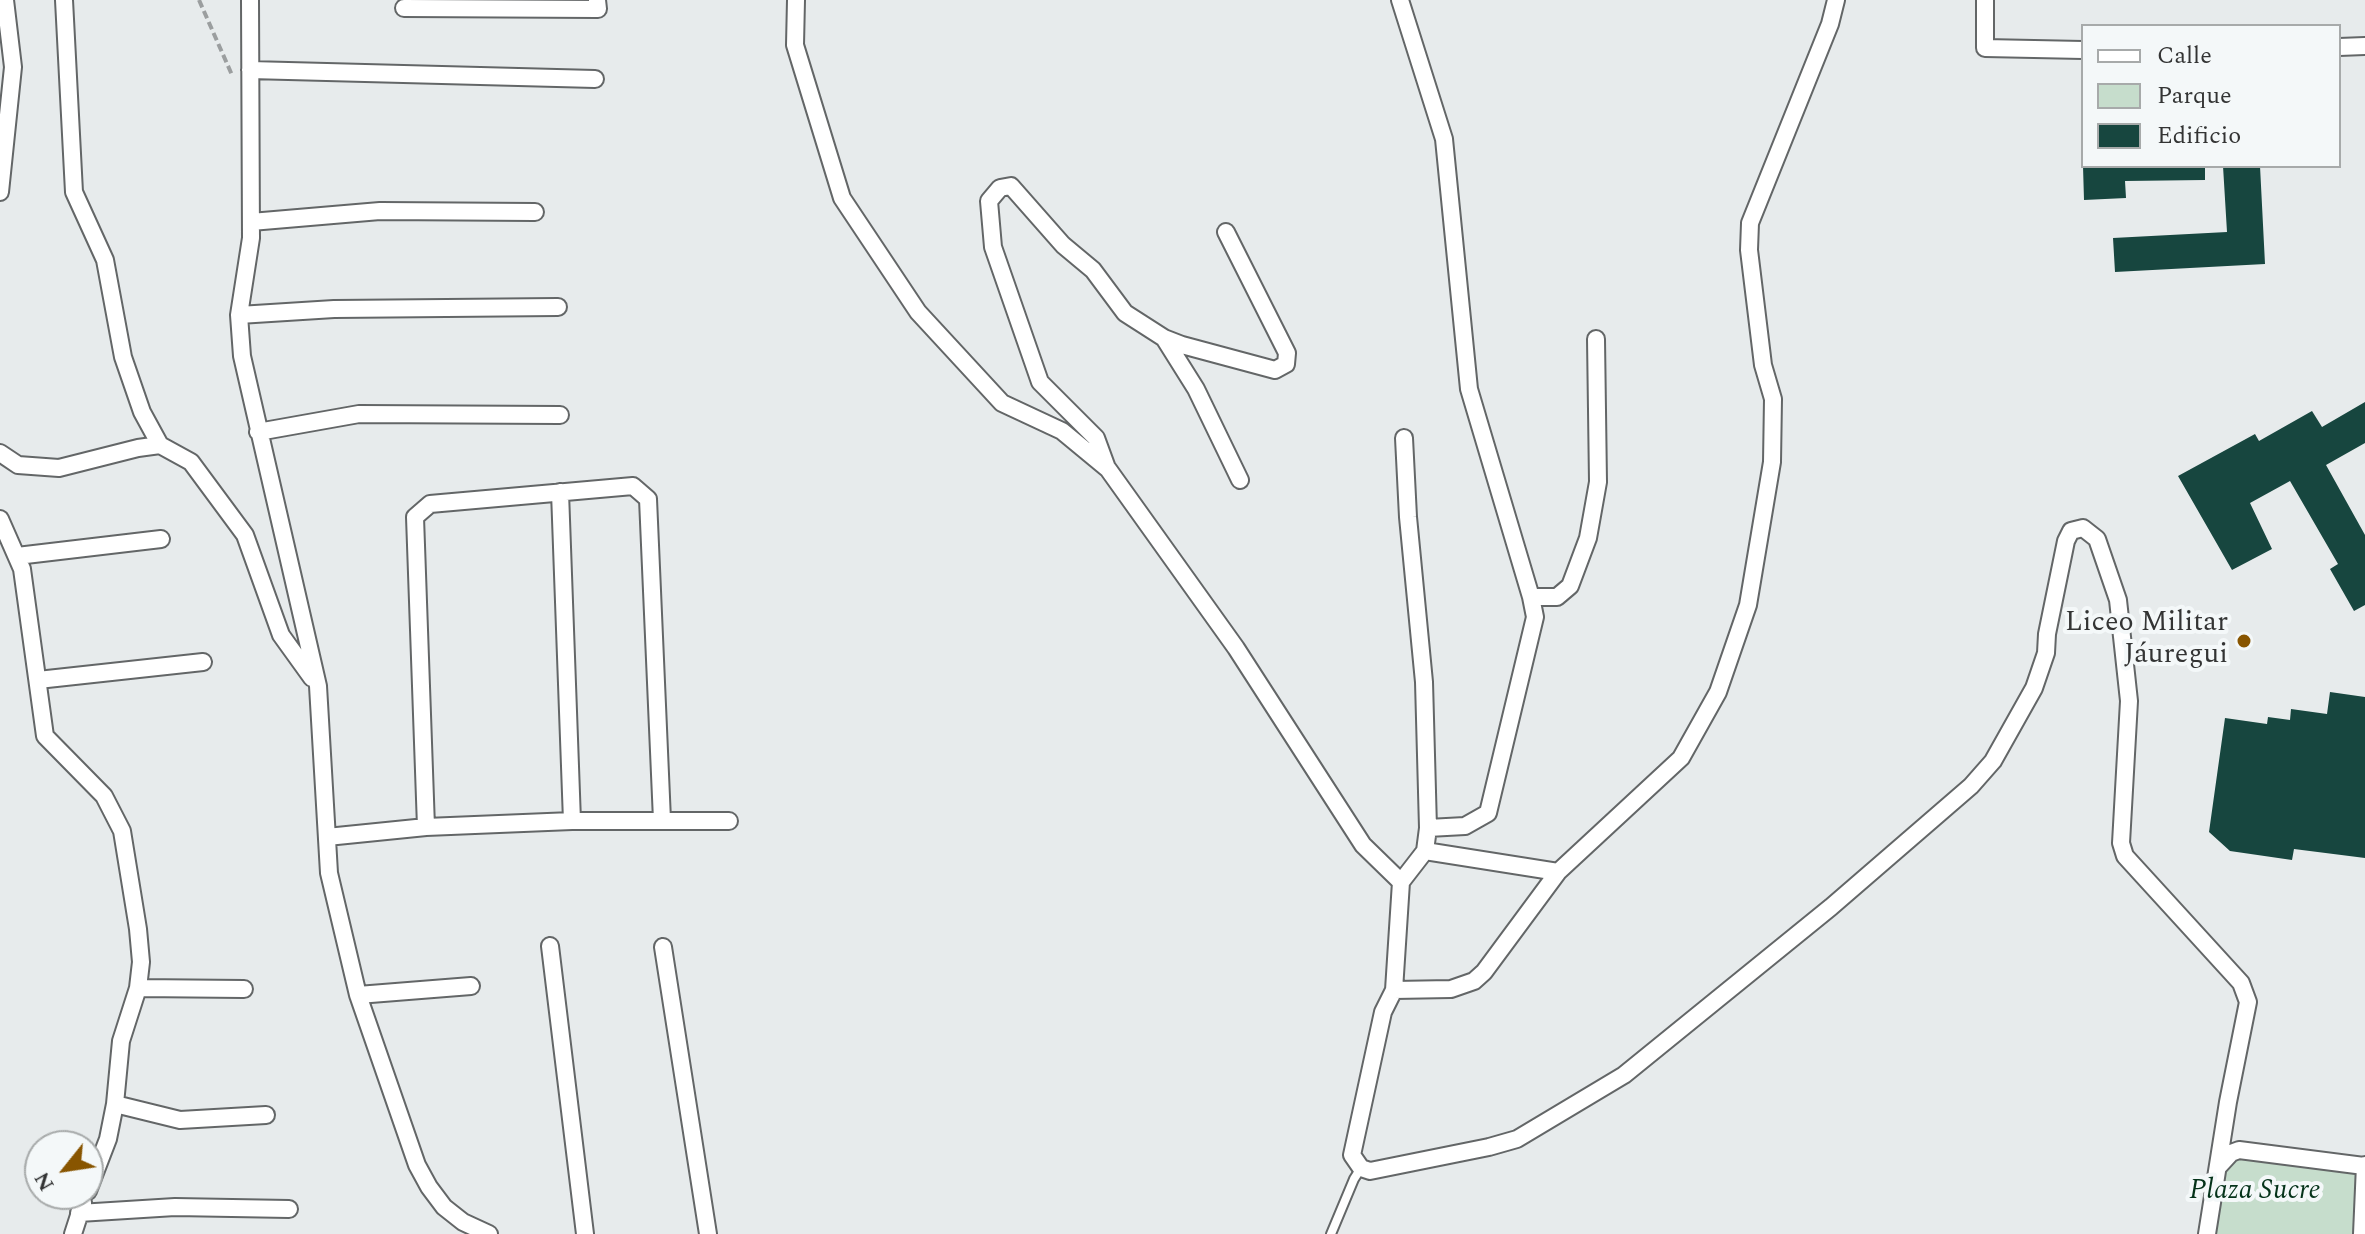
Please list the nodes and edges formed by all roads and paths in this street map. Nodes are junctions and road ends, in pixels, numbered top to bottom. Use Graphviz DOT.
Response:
graph roads {
  1 [pos="5,0"];
  2 [pos="64,0"];
  3 [pos="199,0"];
  4 [pos="250,0"];
  5 [pos="597,0"];
  6 [pos="796,0"];
  7 [pos="1400,0"];
  8 [pos="1836,0"];
  9 [pos="1985,0"];
  10 [pos="404,8"];
  11 [pos="2365,46"];
  12 [pos="2341,47"];
  13 [pos="2081,50"];
  14 [pos="250,70"];
  15 [pos="233,78"];
  16 [pos="595,79"];
  17 [pos="0,192"];
  18 [pos="535,212"];
  19 [pos="251,222"];
  20 [pos="1226,232"];
  21 [pos="558,307"];
  22 [pos="239,315"];
  23 [pos="1164,338"];
  24 [pos="1596,339"];
  25 [pos="560,415"];
  26 [pos="258,432"];
  27 [pos="1404,438"];
  28 [pos="160,445"];
  29 [pos="0,453"];
  30 [pos="1108,469"];
  31 [pos="1240,480"];
  32 [pos="560,492"];
  33 [pos="0,519"];
  34 [pos="161,539"];
  35 [pos="17,556"];
  36 [pos="1531,597"];
  37 [pos="203,662"];
  38 [pos="38,680"];
  39 [pos="318,686"];
  40 [pos="662,820"];
  41 [pos="572,821"];
  42 [pos="729,821"];
  43 [pos="426,827"];
  44 [pos="1428,828"];
  45 [pos="327,837"];
  46 [pos="1425,851"];
  47 [pos="1558,872"];
  48 [pos="1401,882"];
  49 [pos="550,946"];
  50 [pos="663,947"];
  51 [pos="471,986"];
  52 [pos="138,988"];
  53 [pos="244,989"];
  54 [pos="1394,990"];
  55 [pos="358,995"];
  56 [pos="115,1104"];
  57 [pos="266,1115"];
  58 [pos="104,1149"];
  59 [pos="2219,1166"];
  60 [pos="2365,1166"];
  61 [pos="1361,1168"];
  62 [pos="289,1209"];
  63 [pos="80,1210"];
  64 [pos="79,1213"];
  65 [pos="480,1232"];
  66 [pos="73,1234"];
  67 [pos="585,1234"];
  68 [pos="708,1234"];
  69 [pos="1331,1234"];
  70 [pos="2207,1234"];
  71 [pos="2362,1234"];
  1 -- 17 [label="street"];
  2 -- 28 [label="street"];
  3 -- 15 [label="path"];
  4 -- 14 [label="street"];
  5 -- 10 [label="street"];
  6 -- 30 [label="street"];
  7 -- 36 [label="street"];
  8 -- 47 [label="street"];
  9 -- 13 [label="street"];
  11 -- 12 [label="street"];
  14 -- 16 [label="street"];
  14 -- 19 [label="street"];
  18 -- 19 [label="street"];
  19 -- 22 [label="street"];
  20 -- 23 [label="street"];
  21 -- 22 [label="street"];
  22 -- 26 [label="street"];
  23 -- 30 [label="street"];
  23 -- 31 [label="street"];
  24 -- 36 [label="street"];
  25 -- 26 [label="street"];
  26 -- 39 [label="street"];
  27 -- 44 [label="street"];
  28 -- 29 [label="street"];
  28 -- 39 [label="street"];
  30 -- 48 [label="street"];
  32 -- 40 [label="street"];
  32 -- 41 [label="street"];
  32 -- 43 [label="street"];
  33 -- 35 [label="street"];
  34 -- 35 [label="street"];
  35 -- 38 [label="street"];
  36 -- 44 [label="street"];
  37 -- 38 [label="street"];
  38 -- 52 [label="street"];
  39 -- 45 [label="street"];
  40 -- 41 [label="street"];
  40 -- 42 [label="street"];
  41 -- 43 [label="street"];
  43 -- 45 [label="street"];
  44 -- 46 [label="street"];
  45 -- 55 [label="street"];
  46 -- 47 [label="street"];
  46 -- 48 [label="street"];
  47 -- 54 [label="street"];
  48 -- 54 [label="street"];
  49 -- 67 [label="street"];
  50 -- 68 [label="street"];
  51 -- 55 [label="street"];
  52 -- 53 [label="street"];
  52 -- 56 [label="street"];
  54 -- 61 [label="street"];
  55 -- 65 [label="street"];
  56 -- 57 [label="street"];
  56 -- 58 [label="street"];
  59 -- 60 [label="street"];
  59 -- 61 [label="street"];
  59 -- 70 [label="street"];
  60 -- 71 [label="street"];
  61 -- 69 [label="lane"];
  62 -- 64 [label="street"];
  63 -- 64 [label="street"];
  64 -- 66 [label="street"];
}
